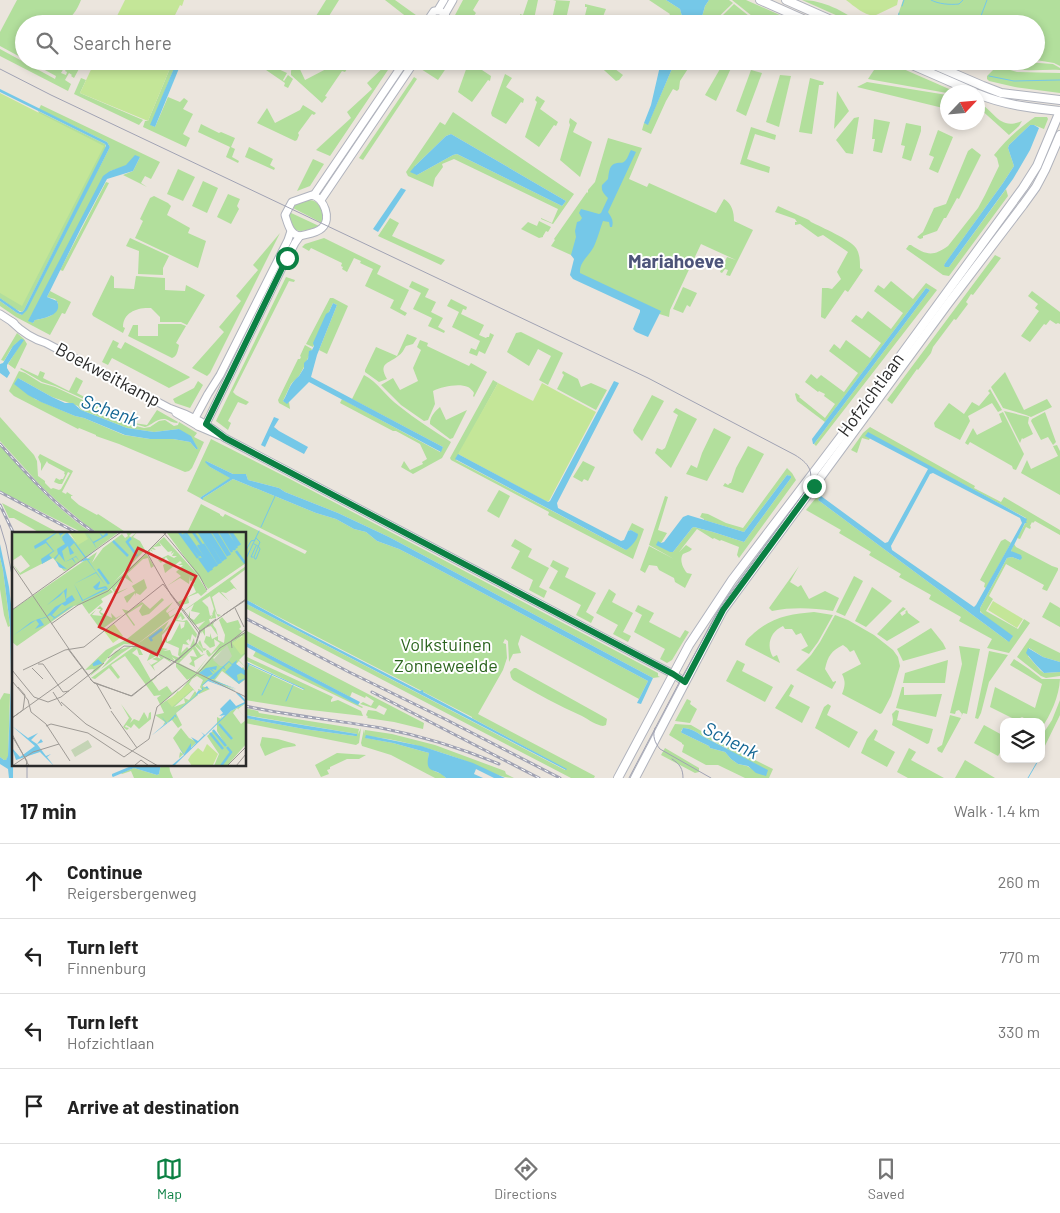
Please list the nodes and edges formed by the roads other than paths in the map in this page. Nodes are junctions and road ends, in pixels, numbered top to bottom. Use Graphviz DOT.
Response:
graph roads {
  1 [pos="444,0"];
  2 [pos="453,0"];
  3 [pos="760,0"];
  4 [pos="786,0"];
  5 [pos="442,12"];
  6 [pos="430,15"];
  7 [pos="444,15"];
  8 [pos="794,15"];
  9 [pos="820,15"];
  10 [pos="399,70"];
  11 [pos="409,70"];
  12 [pos="924,70"];
  13 [pos="946,70"];
  14 [pos="958,85"];
  15 [pos="985,97"];
  16 [pos="1060,100"];
  17 [pos="1060,111"];
  18 [pos="1060,135"];
  19 [pos="314,195"];
  20 [pos="321,200"];
  21 [pos="291,231"];
  22 [pos="300,236"];
  23 [pos="0,314"];
  24 [pos="169,408"];
  25 [pos="195,418"];
  26 [pos="206,424"];
  27 [pos="198,426"];
  28 [pos="225,438"];
  29 [pos="673,674"];
  30 [pos="685,682"];
  31 [pos="618,778"];
  32 [pos="635,778"];
  1 -- 5 [label="street"];
  2 -- 5 [label="street"];
  3 -- 8 [label="main road"];
  4 -- 9 [label="main road"];
  5 -- 6 [label="street"];
  5 -- 7 [label="street"];
  10 -- 19 [label="street"];
  11 -- 20 [label="street"];
  12 -- 14 [label="main road"];
  13 -- 16 [label="main road"];
  15 -- 17 [label="main road"];
  17 -- 29 [label="main road, Hofzichtlaan"];
  18 -- 30 [label="main road, Hofzichtlaan"];
  19 -- 20 [label="street"];
  19 -- 21 [label="street"];
  20 -- 22 [label="street"];
  21 -- 22 [label="street"];
  21 -- 25 [label="street"];
  22 -- 26 [label="street"];
  23 -- 24 [label="street, Boekweitkamp"];
  24 -- 25 [label="street, Boekweitkamp"];
  24 -- 27 [label="street, Boekweitkamp"];
  25 -- 26 [label="street, Boekweitkamp"];
  25 -- 27 [label="street"];
  26 -- 27 [label="street"];
  26 -- 28 [label="street, Boekweitkamp"];
  27 -- 28 [label="street, Boekweitkamp"];
  28 -- 29 [label="street"];
  29 -- 30 [label="street"];
  29 -- 31 [label="main road, Hofzichtlaan"];
  30 -- 32 [label="main road, Hofzichtlaan"];
}
